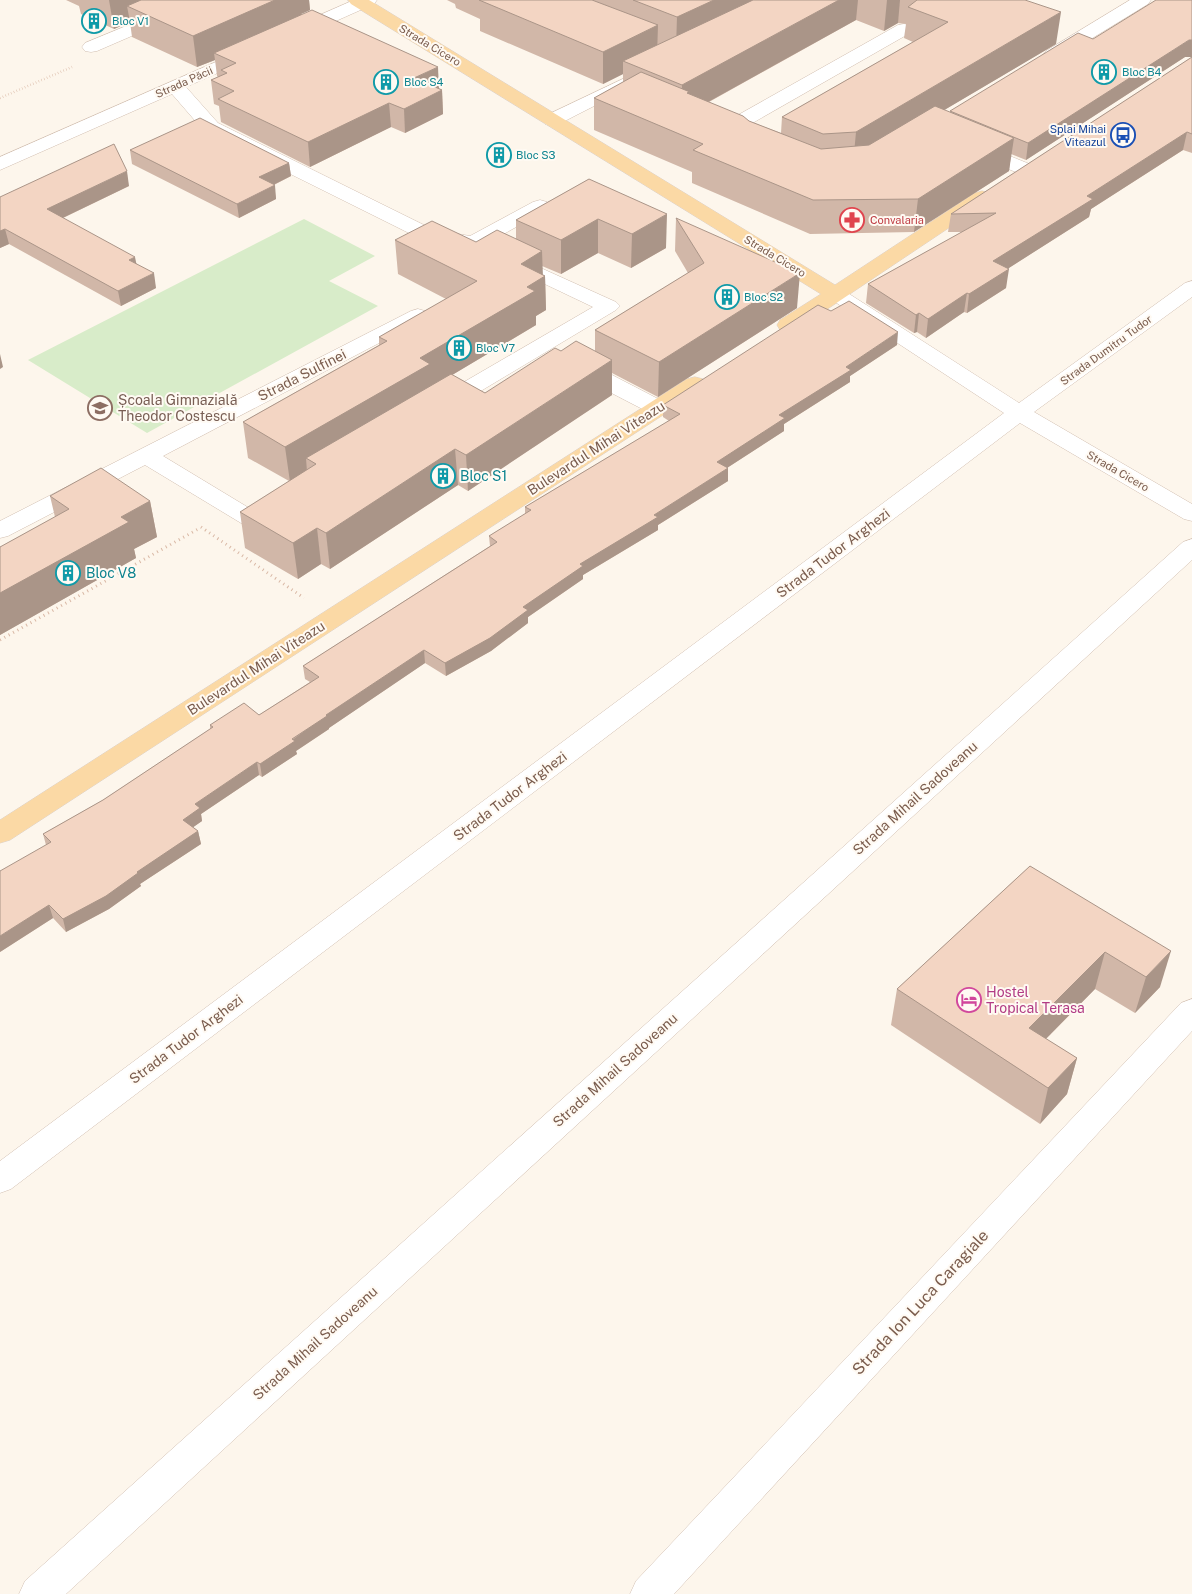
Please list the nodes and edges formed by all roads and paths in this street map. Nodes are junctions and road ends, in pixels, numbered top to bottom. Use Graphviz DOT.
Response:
graph roads {
  1 [pos="1142,0"];
  2 [pos="362,1"];
  3 [pos="178,9"];
  4 [pos="904,29"];
  5 [pos="1063,31"];
  6 [pos="282,38"];
  7 [pos="1081,38"];
  8 [pos="264,46"];
  9 [pos="90,47"];
  10 [pos="1039,63"];
  11 [pos="79,65"];
  12 [pos="641,74"];
  13 [pos="175,86"];
  14 [pos="0,98"];
  15 [pos="552,120"];
  16 [pos="957,141"];
  17 [pos="755,148"];
  18 [pos="0,164"];
  19 [pos="1033,165"];
  20 [pos="540,206"];
  21 [pos="473,243"];
  22 [pos="1192,286"];
  23 [pos="836,294"];
  24 [pos="418,315"];
  25 [pos="767,338"];
  26 [pos="540,346"];
  27 [pos="717,371"];
  28 [pos="658,408"];
  29 [pos="1019,413"];
  30 [pos="420,417"];
  31 [pos="145,455"];
  32 [pos="292,493"];
  33 [pos="231,508"];
  34 [pos="1192,514"];
  35 [pos="200,528"];
  36 [pos="0,530"];
  37 [pos="1192,547"];
  38 [pos="333,618"];
  39 [pos="0,640"];
  40 [pos="0,833"];
  41 [pos="1192,1011"];
  42 [pos="0,1179"];
  43 [pos="38,1594"];
  44 [pos="649,1594"];
  1 -- 7 [label="street"];
  2 -- 6 [label="street"];
  2 -- 15 [label="main road, Strada Cicero"];
  3 -- 9 [label="street"];
  4 -- 17 [label="street"];
  5 -- 7 [label="street"];
  7 -- 10 [label="street"];
  8 -- 13 [label="street, Strada Păcii"];
  11 -- 14 [label="path"];
  12 -- 15 [label="street"];
  13 -- 18 [label="street, Strada Păcii"];
  13 -- 21 [label="street"];
  15 -- 23 [label="main road, Strada Cicero"];
  16 -- 19 [label="street"];
  19 -- 23 [label="main road"];
  20 -- 21 [label="street"];
  21 -- 26 [label="street"];
  22 -- 29 [label="street, Strada Dumitru Tudor"];
  23 -- 25 [label="main road"];
  23 -- 29 [label="street, Strada Cicero"];
  24 -- 31 [label="street, Strada Sulfinei"];
  26 -- 28 [label="street"];
  26 -- 30 [label="street"];
  27 -- 28 [label="main road, Bulevardul Mihai Viteazu"];
  28 -- 38 [label="main road, Bulevardul Mihai Viteazu"];
  29 -- 34 [label="street, Strada Cicero"];
  29 -- 42 [label="street, Strada Tudor Arghezi"];
  31 -- 33 [label="street"];
  31 -- 36 [label="street, Strada Sulfinei"];
  32 -- 33 [label="street"];
  33 -- 35 [label="path"];
  35 -- 38 [label="path"];
  35 -- 39 [label="path"];
  37 -- 43 [label="street, Strada Mihail Sadoveanu"];
  38 -- 40 [label="main road, Bulevardul Mihai Viteazu"];
  41 -- 44 [label="street, Strada Ion Luca Caragiale"];
}
